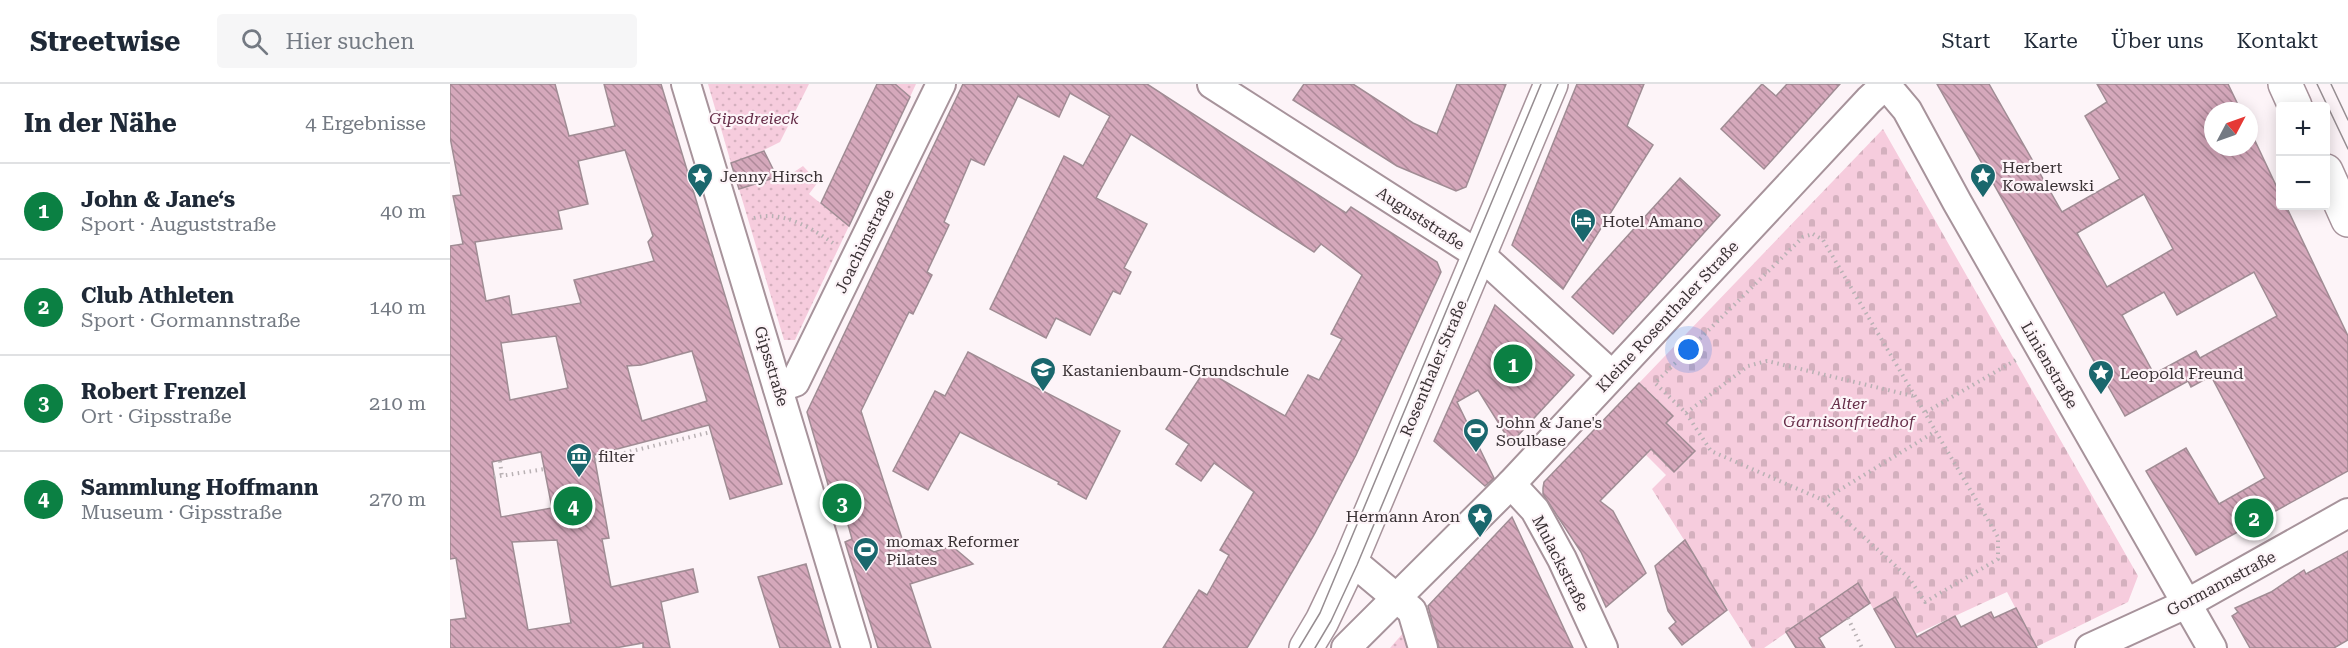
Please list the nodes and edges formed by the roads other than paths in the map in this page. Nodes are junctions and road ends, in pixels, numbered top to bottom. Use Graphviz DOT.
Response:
graph roads {
  1 [pos="686,84"];
  2 [pos="941,84"];
  3 [pos="1212,84"];
  4 [pos="1551,84"];
  5 [pos="1886,84"];
  6 [pos="2285,84"];
  7 [pos="2293,102"];
  8 [pos="2330,182"];
  9 [pos="2348,220"];
  10 [pos="1479,256"];
  11 [pos="1612,375"];
  12 [pos="778,387"];
  13 [pos="1511,484"];
  14 [pos="2348,513"];
  15 [pos="1351,560"];
  16 [pos="1396,597"];
  17 [pos="2186,604"];
  18 [pos="856,648"];
  19 [pos="1306,648"];
  20 [pos="1347,648"];
  21 [pos="1424,648"];
  22 [pos="1603,648"];
  23 [pos="2091,648"];
  24 [pos="2212,648"];
  1 -- 12 [label="street, Gipsstraße"];
  2 -- 12 [label="street, Joachimstraße"];
  3 -- 10 [label="street, Auguststraße"];
  4 -- 10 [label="street, Rosenthaler Straße"];
  5 -- 11 [label="street, Kleine Rosenthaler Straße"];
  5 -- 17 [label="street, Linienstraße"];
  6 -- 7 [label="street"];
  8 -- 9 [label="street"];
  10 -- 11 [label="street, Auguststraße"];
  10 -- 15 [label="street, Rosenthaler Straße"];
  11 -- 13 [label="street, Kleine Rosenthaler Straße"];
  12 -- 18 [label="street, Gipsstraße"];
  13 -- 16 [label="street, Kleine Rosenthaler Straße"];
  13 -- 22 [label="street, Mulackstraße"];
  14 -- 17 [label="street, Gormannstraße"];
  15 -- 16 [label="street"];
  15 -- 19 [label="street, Rosenthaler Straße"];
  16 -- 20 [label="street, Kleine Rosenthaler Straße"];
  16 -- 21 [label="street"];
  17 -- 23 [label="street, Gormannstraße"];
  17 -- 24 [label="street, Linienstraße"];
}
